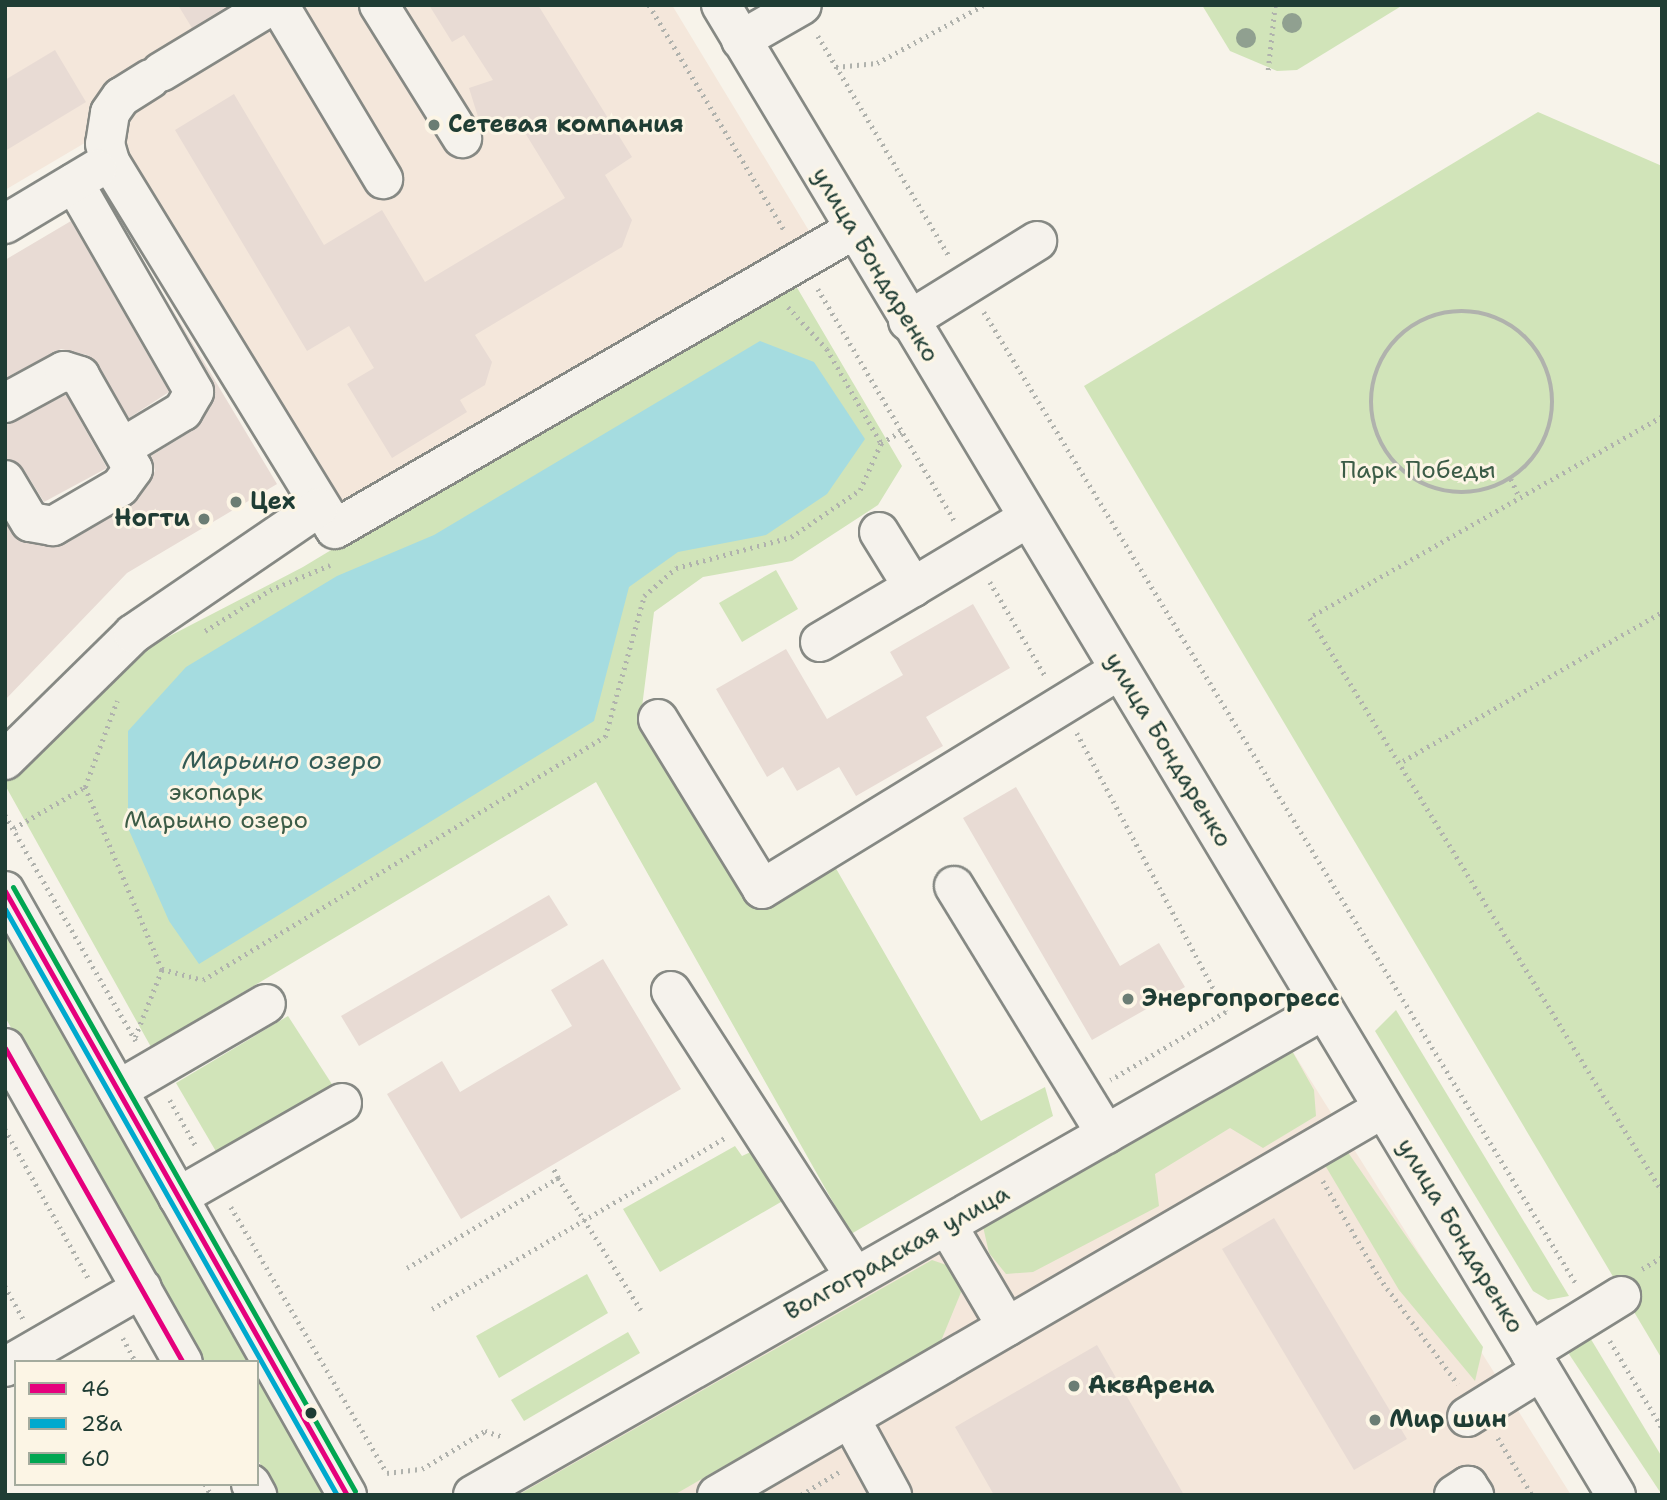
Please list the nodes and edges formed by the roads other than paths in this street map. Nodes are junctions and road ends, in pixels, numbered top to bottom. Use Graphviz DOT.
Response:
graph roads {
  1 [pos="272,5"];
  2 [pos="279,5"];
  3 [pos="379,5"];
  4 [pos="721,5"];
  5 [pos="801,6"];
  6 [pos="741,40"];
  7 [pos="462,138"];
  8 [pos="110,162"];
  9 [pos="383,179"];
  10 [pos="74,183"];
  11 [pos="5,224"];
  12 [pos="855,229"];
  13 [pos="1037,241"];
  14 [pos="908,321"];
  15 [pos="5,403"];
  16 [pos="125,446"];
  17 [pos="5,480"];
  18 [pos="318,508"];
  19 [pos="1028,518"];
  20 [pos="879,532"];
  21 [pos="913,587"];
  22 [pos="820,642"];
  23 [pos="1119,670"];
  24 [pos="658,719"];
  25 [pos="5,760"];
  26 [pos="954,886"];
  27 [pos="5,891"];
  28 [pos="671,990"];
  29 [pos="266,1004"];
  30 [pos="1322,1011"];
  31 [pos="5,1048"];
  32 [pos="118,1090"];
  33 [pos="342,1103"];
  34 [pos="1382,1109"];
  35 [pos="1105,1134"];
  36 [pos="178,1198"];
  37 [pos="947,1225"];
  38 [pos="855,1276"];
  39 [pos="142,1288"];
  40 [pos="1607,1305"];
  41 [pos="1007,1327"];
  42 [pos="17,1360"];
  43 [pos="182,1360"];
  44 [pos="1535,1361"];
  45 [pos="1472,1413"];
  46 [pos="850,1418"];
  47 [pos="347,1495"];
  48 [pos="473,1495"];
  49 [pos="717,1495"];
  50 [pos="892,1495"];
  51 [pos="1454,1495"];
  52 [pos="1474,1495"];
  53 [pos="1616,1495"];
  1 -- 8 [label="street"];
  2 -- 9 [label="street"];
  3 -- 7 [label="street"];
  4 -- 6 [label="street, улица Бондаренко"];
  5 -- 6 [label="street"];
  6 -- 12 [label="street, улица Бондаренко"];
  8 -- 10 [label="street"];
  8 -- 18 [label="street"];
  10 -- 11 [label="street"];
  10 -- 16 [label="street"];
  12 -- 14 [label="street, улица Бондаренко"];
  12 -- 18 [label="street"];
  13 -- 14 [label="street"];
  14 -- 19 [label="street, улица Бондаренко"];
  15 -- 16 [label="street"];
  16 -- 17 [label="street"];
  18 -- 25 [label="street"];
  19 -- 21 [label="street"];
  19 -- 23 [label="street, улица Бондаренко"];
  20 -- 21 [label="street"];
  21 -- 22 [label="street"];
  23 -- 24 [label="street"];
  23 -- 30 [label="street, улица Бондаренко"];
  26 -- 35 [label="street"];
  27 -- 32 [label="street"];
  28 -- 38 [label="street"];
  29 -- 32 [label="street"];
  30 -- 34 [label="street, улица Бондаренко"];
  30 -- 35 [label="street, Волгоградская улица"];
  31 -- 39 [label="street"];
  32 -- 36 [label="street"];
  33 -- 36 [label="street"];
  34 -- 41 [label="street"];
  34 -- 44 [label="street, улица Бондаренко"];
  35 -- 37 [label="street, Волгоградская улица"];
  36 -- 47 [label="street"];
  37 -- 38 [label="street, Волгоградская улица"];
  37 -- 41 [label="street"];
  38 -- 48 [label="street, Волгоградская улица"];
  39 -- 42 [label="street"];
  39 -- 43 [label="street"];
  40 -- 44 [label="street"];
  41 -- 46 [label="street"];
  44 -- 45 [label="street"];
  44 -- 53 [label="street, улица Бондаренко"];
  46 -- 49 [label="street"];
  46 -- 50 [label="street"];
  51 -- 52 [label="street"];
}
